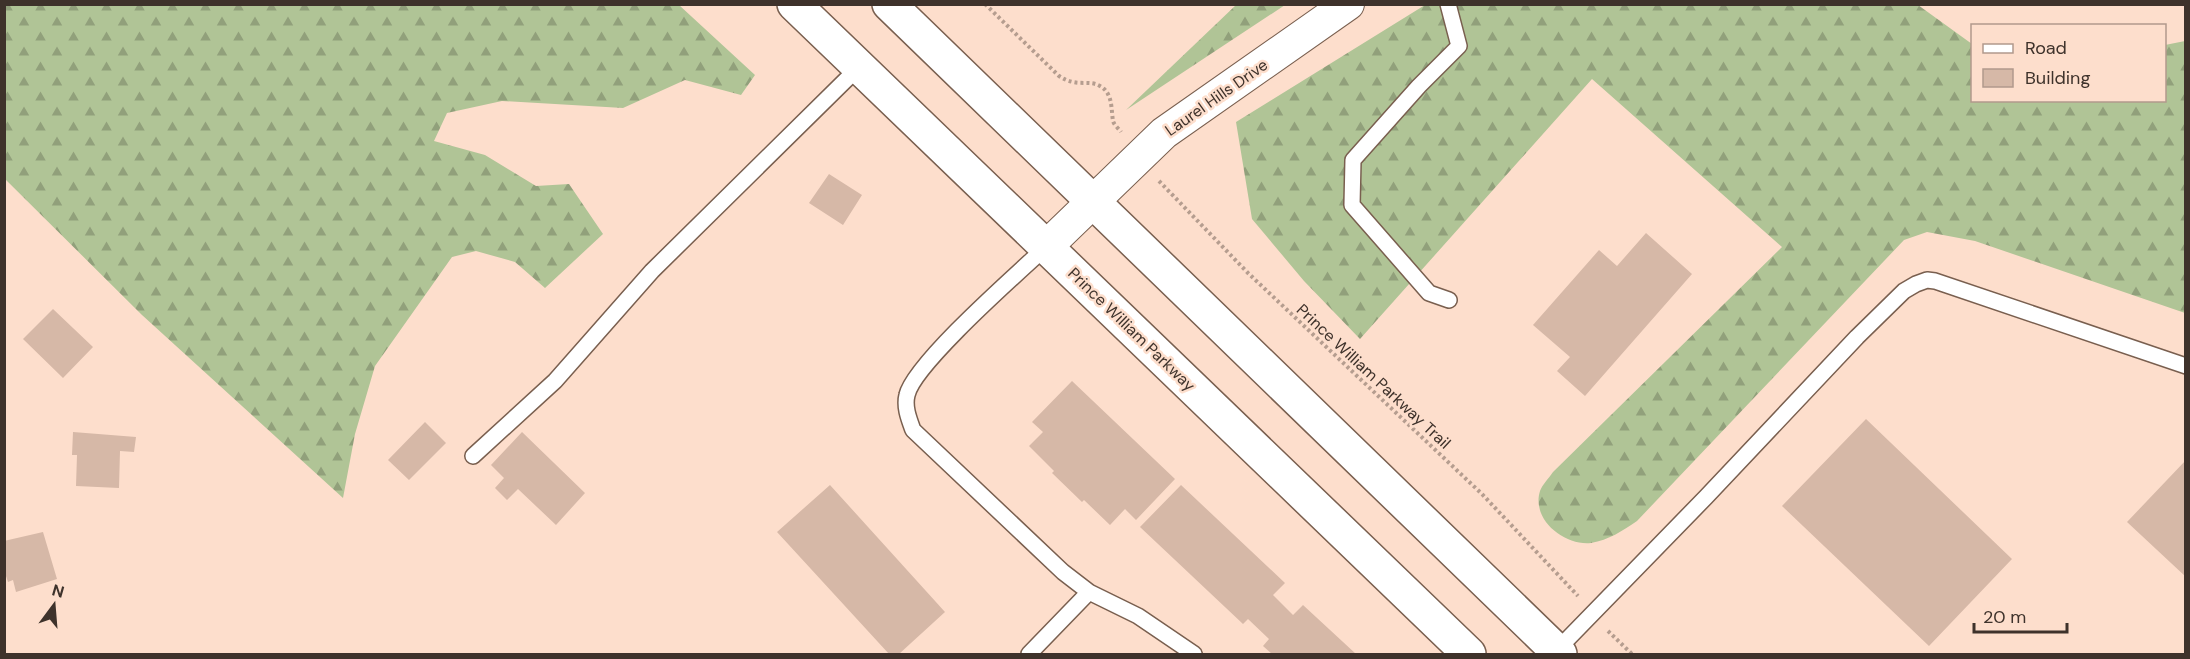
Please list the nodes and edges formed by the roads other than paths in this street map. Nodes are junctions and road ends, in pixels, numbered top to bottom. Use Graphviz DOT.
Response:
graph roads {
  1 [pos="794,4"];
  2 [pos="889,4"];
  3 [pos="1348,4"];
  4 [pos="1448,4"];
  5 [pos="860,67"];
  6 [pos="1093,202"];
  7 [pos="1046,247"];
  8 [pos="1449,300"];
  9 [pos="2186,366"];
  10 [pos="473,456"];
  11 [pos="1089,592"];
  12 [pos="1558,653"];
  13 [pos="1029,654"];
  14 [pos="1194,654"];
  15 [pos="1469,654"];
  1 -- 5 [label="highway, Prince William Parkway"];
  2 -- 6 [label="highway"];
  3 -- 6 [label="street, Laurel Hills Drive"];
  4 -- 8 [label="lane"];
  5 -- 7 [label="highway, Prince William Parkway"];
  5 -- 10 [label="lane"];
  6 -- 7 [label="street, Laurel Hills Drive"];
  6 -- 12 [label="highway"];
  7 -- 11 [label="lane"];
  7 -- 15 [label="highway, Prince William Parkway"];
  9 -- 12 [label="lane"];
  11 -- 13 [label="lane"];
  11 -- 14 [label="lane"];
}
